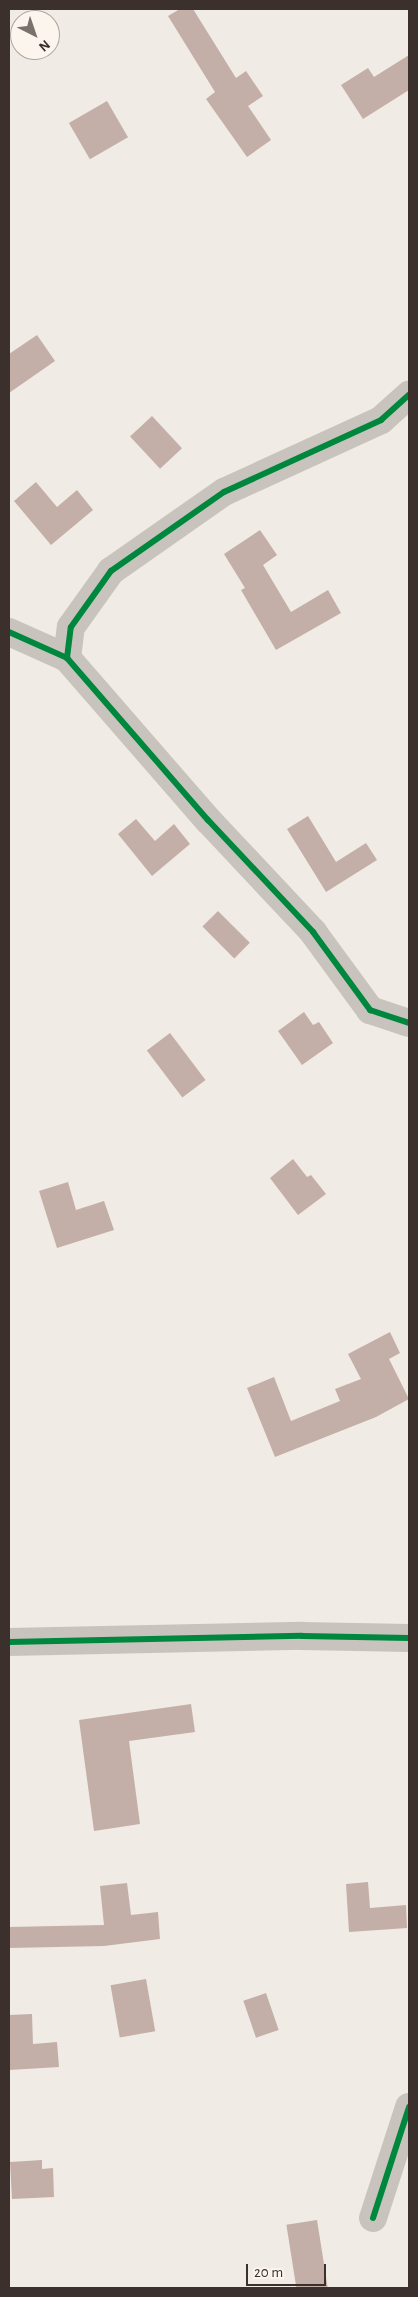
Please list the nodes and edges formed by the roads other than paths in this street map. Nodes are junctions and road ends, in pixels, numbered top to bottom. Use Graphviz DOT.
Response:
graph roads {
  1 [pos="409,395"];
  2 [pos="9,632"];
  3 [pos="67,658"];
  4 [pos="409,1023"];
  5 [pos="409,1638"];
  6 [pos="9,1642"];
  7 [pos="409,2107"];
  8 [pos="374,2218"];
  1 -- 3 [label="street"];
  2 -- 3 [label="street"];
  3 -- 4 [label="street"];
  5 -- 6 [label="street"];
  7 -- 8 [label="street"];
}
